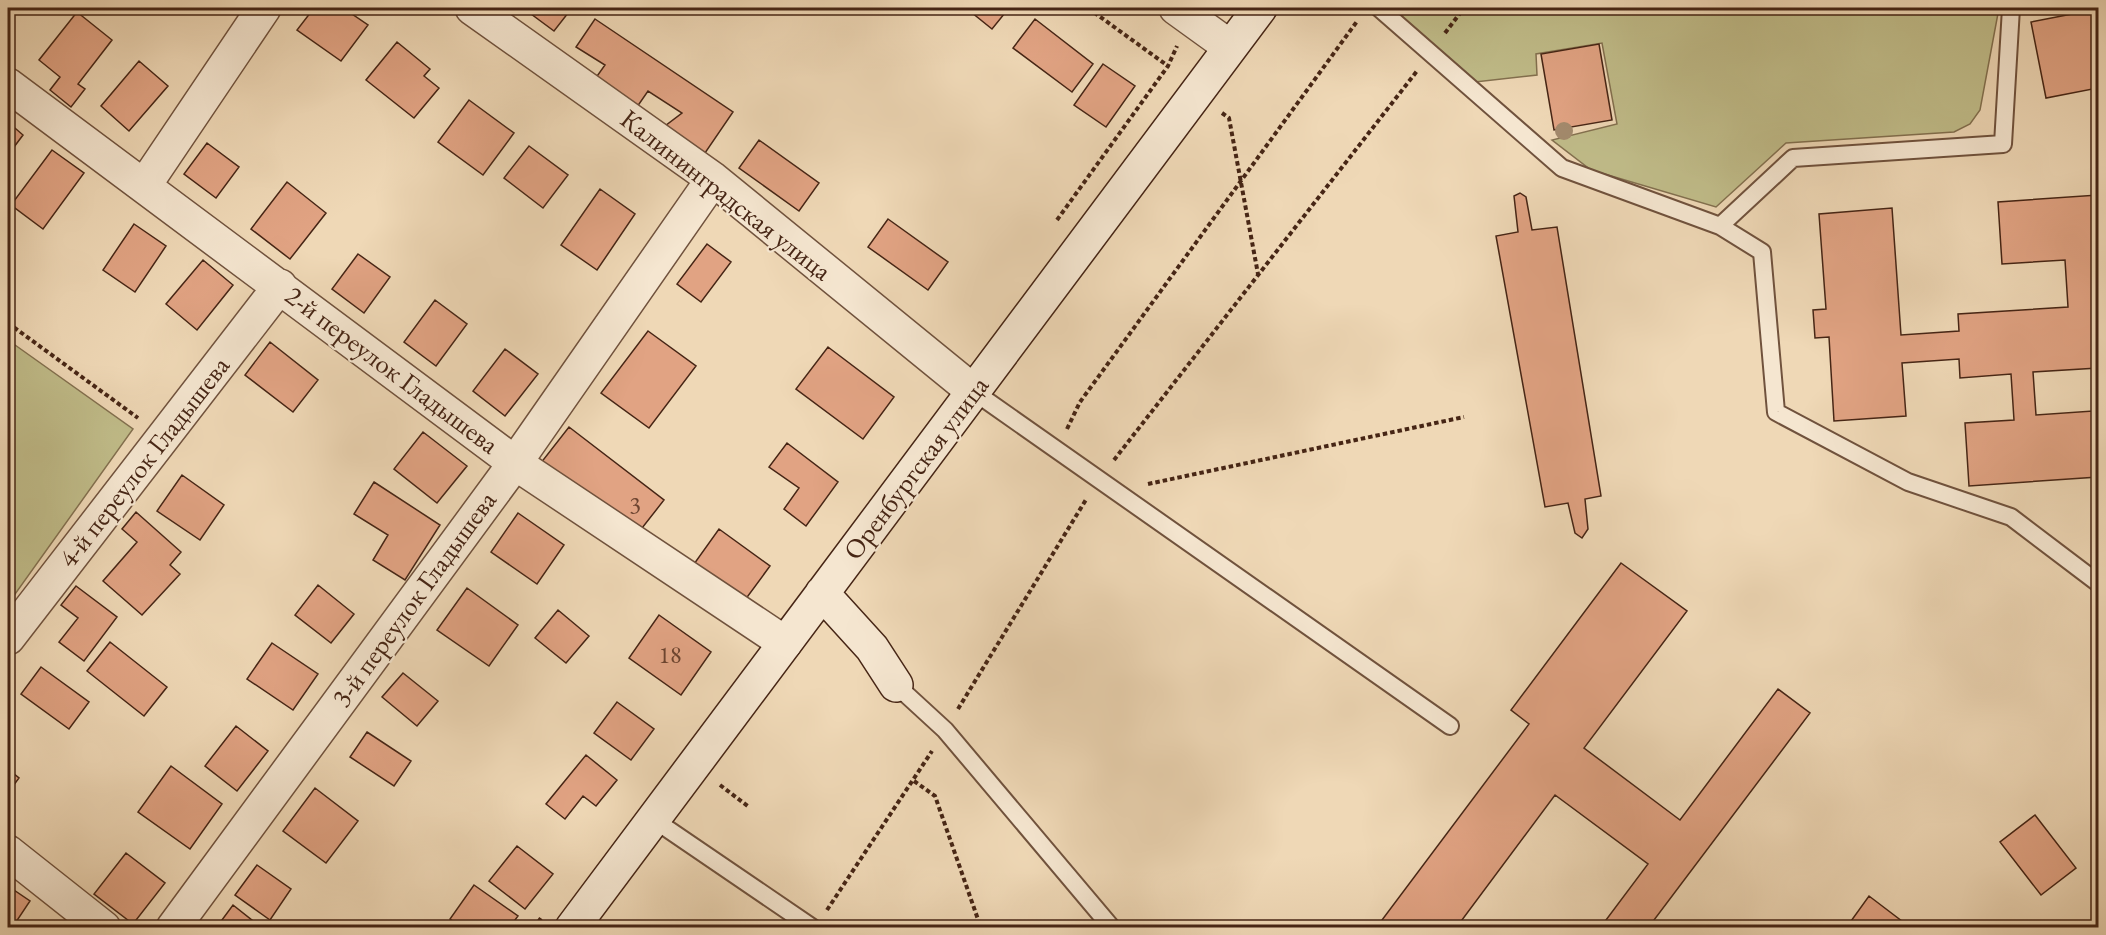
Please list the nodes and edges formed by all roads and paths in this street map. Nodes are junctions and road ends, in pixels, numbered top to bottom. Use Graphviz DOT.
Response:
graph roads {
  1 [pos="264,8"];
  2 [pos="472,8"];
  3 [pos="1088,8"];
  4 [pos="1176,8"];
  5 [pos="1260,8"];
  6 [pos="1379,8"];
  7 [pos="1464,8"];
  8 [pos="2011,8"];
  9 [pos="1360,17"];
  10 [pos="1230,47"];
  11 [pos="1430,54"];
  12 [pos="8,85"];
  13 [pos="1196,93"];
  14 [pos="712,179"];
  15 [pos="1242,179"];
  16 [pos="144,186"];
  17 [pos="1720,226"];
  18 [pos="1258,274"];
  19 [pos="280,286"];
  20 [pos="8,323"];
  21 [pos="973,391"];
  22 [pos="1464,417"];
  23 [pos="164,437"];
  24 [pos="1057,450"];
  25 [pos="515,463"];
  26 [pos="1099,480"];
  27 [pos="1115,491"];
  28 [pos="2098,583"];
  29 [pos="822,593"];
  30 [pos="8,638"];
  31 [pos="785,643"];
  32 [pos="896,685"];
  33 [pos="1450,726"];
  34 [pos="945,730"];
  35 [pos="914,781"];
  36 [pos="653,819"];
  37 [pos="8,852"];
  38 [pos="824,914"];
  39 [pos="104,927"];
  40 [pos="173,927"];
  41 [pos="572,927"];
  42 [pos="813,927"];
  43 [pos="981,927"];
  44 [pos="1112,927"];
  1 -- 16 [label="street"];
  2 -- 14 [label="street, Калининградская улица"];
  3 -- 13 [label="path"];
  4 -- 10 [label="street"];
  5 -- 10 [label="street, Оренбургская улица"];
  6 -- 11 [label="lane"];
  7 -- 11 [label="path"];
  8 -- 17 [label="lane"];
  9 -- 15 [label="path"];
  10 -- 13 [label="street, Оренбургская улица"];
  11 -- 17 [label="lane"];
  11 -- 18 [label="path"];
  12 -- 16 [label="street, 2-й переулок Гладышева"];
  13 -- 15 [label="path"];
  13 -- 21 [label="street, Оренбургская улица"];
  14 -- 21 [label="street, Калининградская улица"];
  14 -- 25 [label="street, 3-й переулок Гладышева"];
  15 -- 18 [label="path"];
  15 -- 24 [label="path"];
  16 -- 19 [label="street, 2-й переулок Гладышева"];
  17 -- 28 [label="lane"];
  18 -- 26 [label="path"];
  19 -- 23 [label="street, 4-й переулок Гладышева"];
  19 -- 25 [label="street, 2-й переулок Гладышева"];
  20 -- 23 [label="path"];
  21 -- 24 [label="lane"];
  21 -- 29 [label="street, Оренбургская улица"];
  22 -- 27 [label="path"];
  23 -- 30 [label="street, 4-й переулок Гладышева"];
  24 -- 26 [label="lane"];
  25 -- 31 [label="street, 2-й переулок Гладышева"];
  25 -- 40 [label="street, 3-й переулок Гладышева"];
  26 -- 27 [label="lane"];
  26 -- 34 [label="path"];
  27 -- 33 [label="lane"];
  29 -- 31 [label="street, Оренбургская улица"];
  29 -- 32 [label="street"];
  31 -- 36 [label="street, Оренбургская улица"];
  32 -- 34 [label="lane"];
  34 -- 35 [label="path"];
  34 -- 44 [label="lane"];
  35 -- 38 [label="path"];
  35 -- 43 [label="path"];
  36 -- 41 [label="street, Оренбургская улица"];
  36 -- 42 [label="lane"];
  37 -- 39 [label="street"];
}
